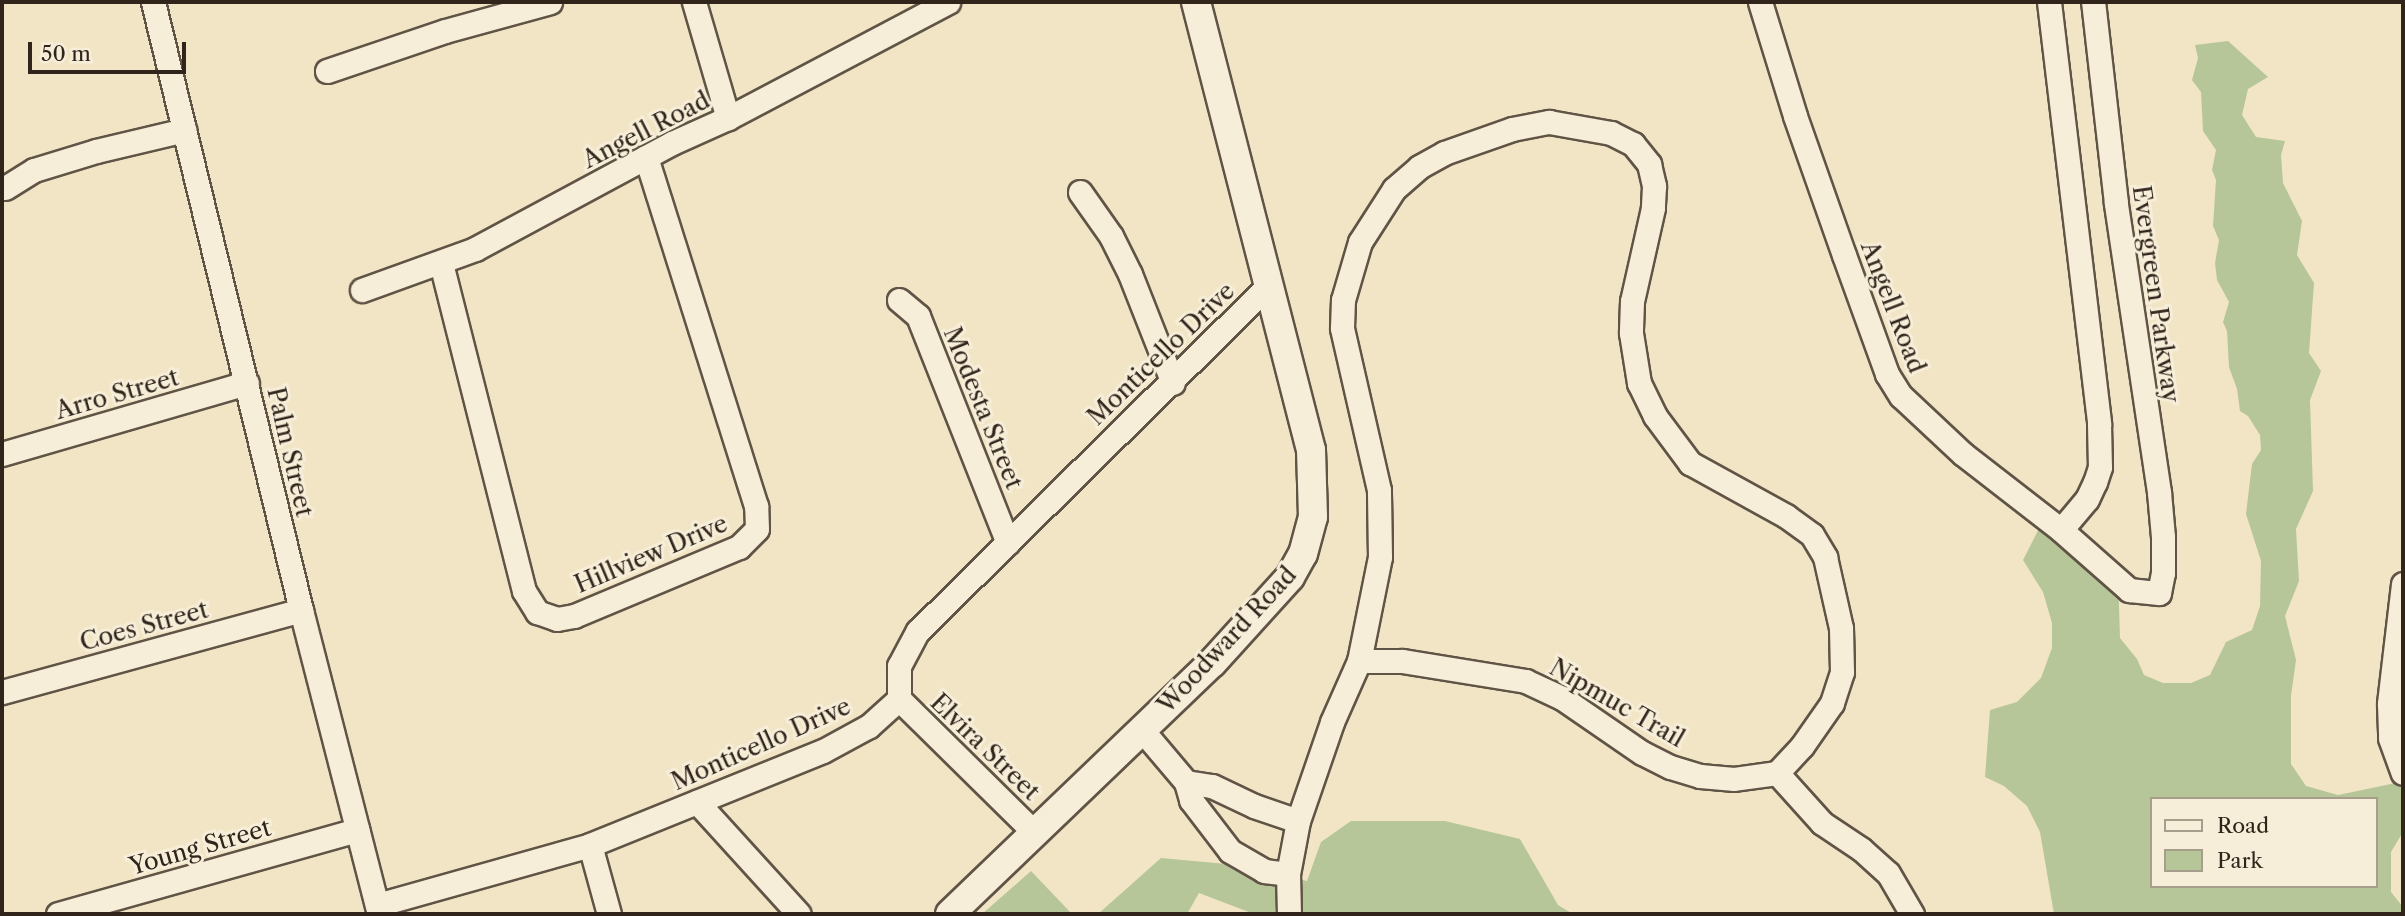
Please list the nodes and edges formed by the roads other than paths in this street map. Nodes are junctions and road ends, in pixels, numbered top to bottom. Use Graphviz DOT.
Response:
graph roads {
  1 [pos="153,2"];
  2 [pos="550,2"];
  3 [pos="694,2"];
  4 [pos="1196,2"];
  5 [pos="1760,2"];
  6 [pos="2049,2"];
  7 [pos="2093,2"];
  8 [pos="937,4"];
  9 [pos="327,71"];
  10 [pos="728,118"];
  11 [pos="185,130"];
  12 [pos="646,157"];
  13 [pos="5,188"];
  14 [pos="1080,192"];
  15 [pos="441,263"];
  16 [pos="1269,285"];
  17 [pos="362,290"];
  18 [pos="899,300"];
  19 [pos="247,383"];
  20 [pos="1173,383"];
  21 [pos="2,454"];
  22 [pos="2061,530"];
  23 [pos="1008,543"];
  24 [pos="2403,584"];
  25 [pos="2159,593"];
  26 [pos="301,610"];
  27 [pos="1359,662"];
  28 [pos="2,692"];
  29 [pos="900,699"];
  30 [pos="1142,730"];
  31 [pos="1777,773"];
  32 [pos="2403,773"];
  33 [pos="1186,782"];
  34 [pos="697,802"];
  35 [pos="1298,821"];
  36 [pos="357,830"];
  37 [pos="1034,833"];
  38 [pos="590,845"];
  39 [pos="1288,874"];
  40 [pos="378,909"];
  41 [pos="58,914"];
  42 [pos="609,914"];
  43 [pos="799,914"];
  44 [pos="950,914"];
  45 [pos="1289,914"];
  46 [pos="1912,914"];
  1 -- 11 [label="street, Palm Street"];
  2 -- 9 [label="street"];
  3 -- 10 [label="street"];
  4 -- 16 [label="street, Woodward Road"];
  5 -- 22 [label="street, Angell Road"];
  6 -- 22 [label="street"];
  7 -- 25 [label="street, Evergreen Parkway"];
  8 -- 10 [label="street, Angell Road"];
  10 -- 12 [label="street, Angell Road"];
  11 -- 13 [label="street"];
  11 -- 19 [label="street, Palm Street"];
  12 -- 15 [label="street, Angell Road"];
  12 -- 15 [label="street, Hillview Drive"];
  14 -- 20 [label="street"];
  15 -- 17 [label="street, Angell Road"];
  16 -- 20 [label="street, Monticello Drive"];
  16 -- 30 [label="street, Woodward Road"];
  18 -- 23 [label="street, Modesta Street"];
  19 -- 21 [label="street, Arro Street"];
  19 -- 26 [label="street, Palm Street"];
  20 -- 23 [label="street, Monticello Drive"];
  22 -- 25 [label="street, Angell Road"];
  23 -- 29 [label="street, Monticello Drive"];
  24 -- 32 [label="street"];
  26 -- 28 [label="street, Coes Street"];
  26 -- 36 [label="street, Palm Street"];
  27 -- 31 [label="street, Nipmuc Trail"];
  27 -- 31 [label="street"];
  27 -- 35 [label="street"];
  29 -- 34 [label="street, Monticello Drive"];
  29 -- 37 [label="street, Elvira Street"];
  30 -- 33 [label="street"];
  30 -- 37 [label="street, Woodward Road"];
  31 -- 46 [label="street"];
  33 -- 35 [label="street"];
  33 -- 39 [label="street"];
  34 -- 38 [label="street, Monticello Drive"];
  34 -- 43 [label="street"];
  35 -- 39 [label="street"];
  36 -- 40 [label="street, Palm Street"];
  36 -- 41 [label="street, Young Street"];
  37 -- 44 [label="street, Woodward Road"];
  38 -- 40 [label="street, Monticello Drive"];
  38 -- 42 [label="street"];
  39 -- 45 [label="street"];
}
